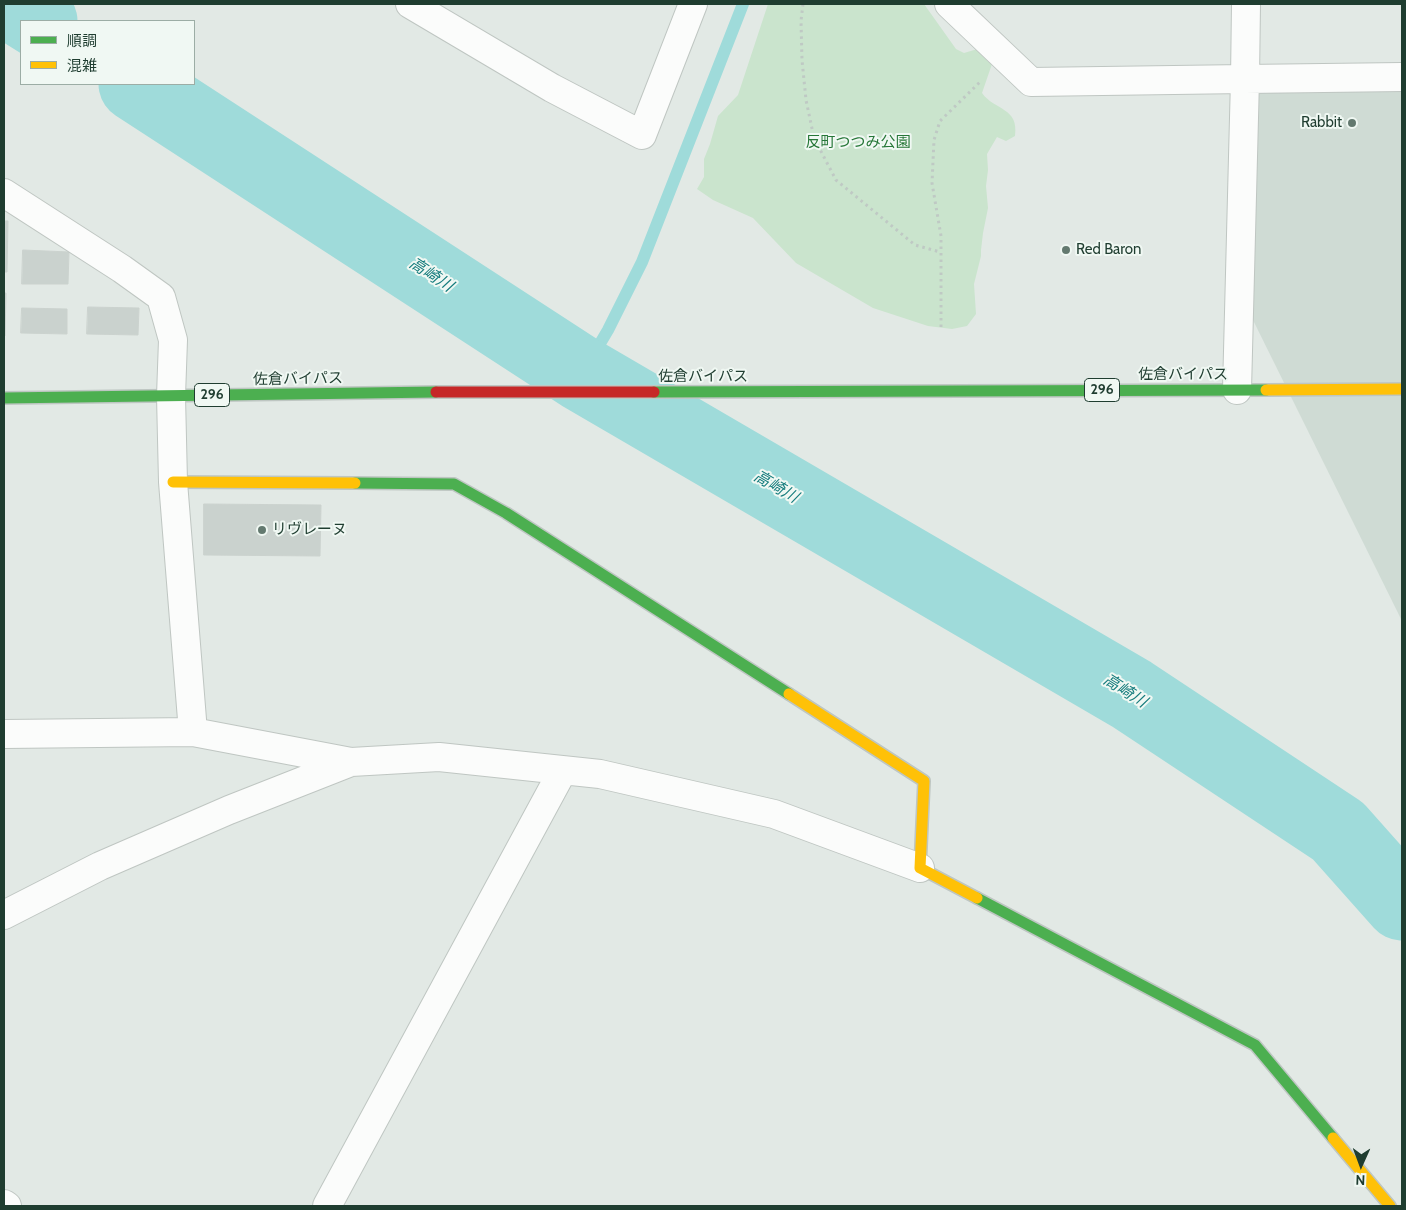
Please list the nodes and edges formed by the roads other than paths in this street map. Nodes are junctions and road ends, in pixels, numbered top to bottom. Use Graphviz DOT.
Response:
graph roads {
  1 [pos="410,4"];
  2 [pos="693,4"];
  3 [pos="949,4"];
  4 [pos="1246,4"];
  5 [pos="1402,77"];
  6 [pos="1245,78"];
  7 [pos="4,193"];
  8 [pos="1402,389"];
  9 [pos="1237,390"];
  10 [pos="171,396"];
  11 [pos="4,398"];
  12 [pos="173,482"];
  13 [pos="193,732"];
  14 [pos="4,734"];
  15 [pos="352,762"];
  16 [pos="563,770"];
  17 [pos="920,868"];
  18 [pos="4,915"];
  19 [pos="4,1204"];
  20 [pos="7,1206"];
  21 [pos="327,1206"];
  22 [pos="1390,1206"];
  1 -- 2 [label="street"];
  3 -- 6 [label="street"];
  4 -- 6 [label="street"];
  5 -- 6 [label="street"];
  6 -- 9 [label="street"];
  7 -- 10 [label="street"];
  8 -- 9 [label="main road, 佐倉バイパス / 296"];
  9 -- 10 [label="main road, 佐倉バイパス / 296"];
  10 -- 11 [label="main road, 佐倉バイパス / 296"];
  10 -- 12 [label="street"];
  12 -- 13 [label="street"];
  12 -- 17 [label="main road"];
  13 -- 14 [label="street"];
  13 -- 15 [label="street"];
  15 -- 16 [label="street"];
  15 -- 18 [label="street"];
  16 -- 17 [label="street"];
  16 -- 21 [label="street"];
  17 -- 22 [label="main road"];
  19 -- 20 [label="street"];
}
